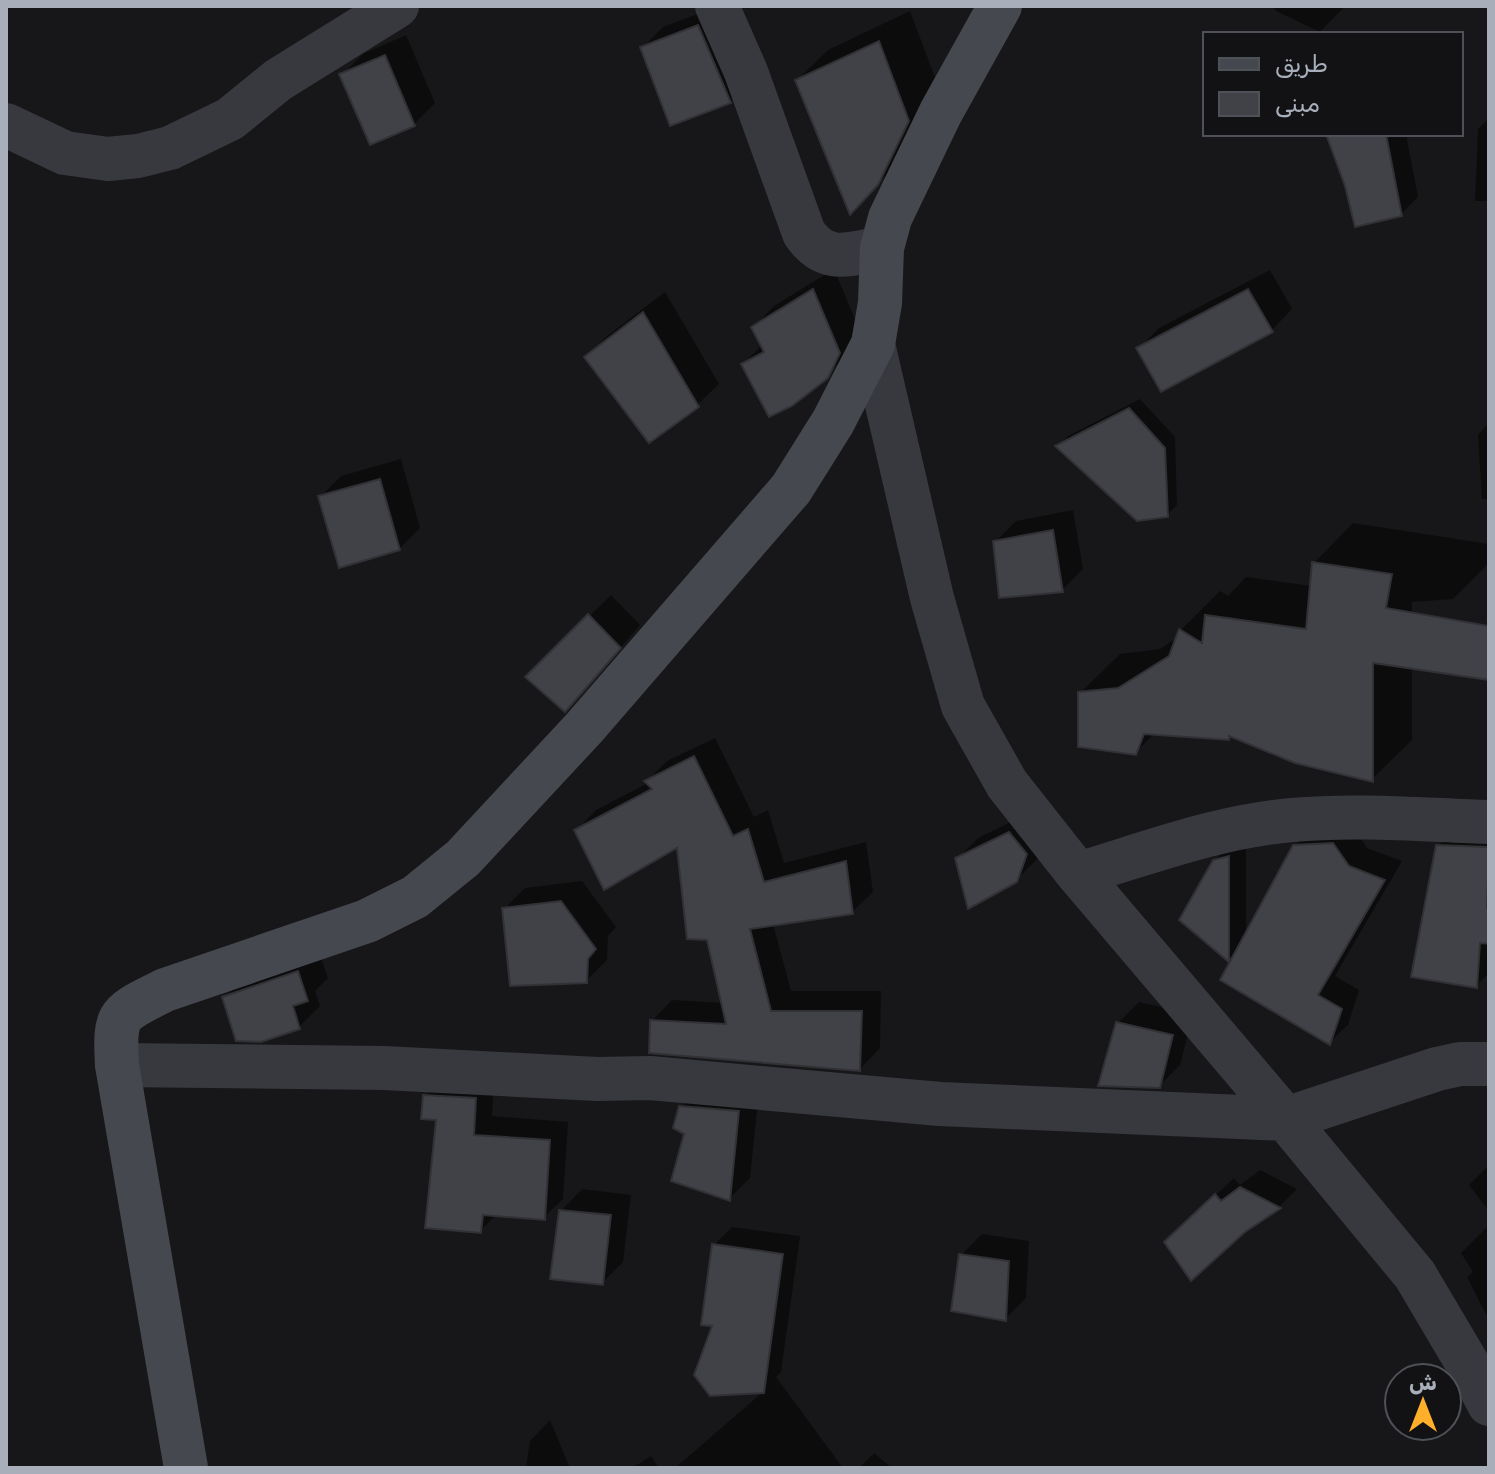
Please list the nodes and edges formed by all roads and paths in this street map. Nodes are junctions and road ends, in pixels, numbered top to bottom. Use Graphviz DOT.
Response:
graph roads {
  1 [pos="397,6"];
  2 [pos="717,6"];
  3 [pos="1000,6"];
  4 [pos="6,125"];
  5 [pos="882,248"];
  6 [pos="873,344"];
  7 [pos="1489,822"];
  8 [pos="1078,874"];
  9 [pos="1489,1064"];
  10 [pos="117,1065"];
  11 [pos="1286,1119"];
  12 [pos="1489,1404"];
  13 [pos="186,1468"];
  1 -- 4 [label="street"];
  2 -- 5 [label="street"];
  3 -- 5 [label="street"];
  5 -- 6 [label="street"];
  6 -- 8 [label="street"];
  6 -- 10 [label="street"];
  7 -- 8 [label="street"];
  8 -- 11 [label="street"];
  9 -- 11 [label="street"];
  10 -- 11 [label="street"];
  10 -- 13 [label="street"];
  11 -- 12 [label="street"];
}
